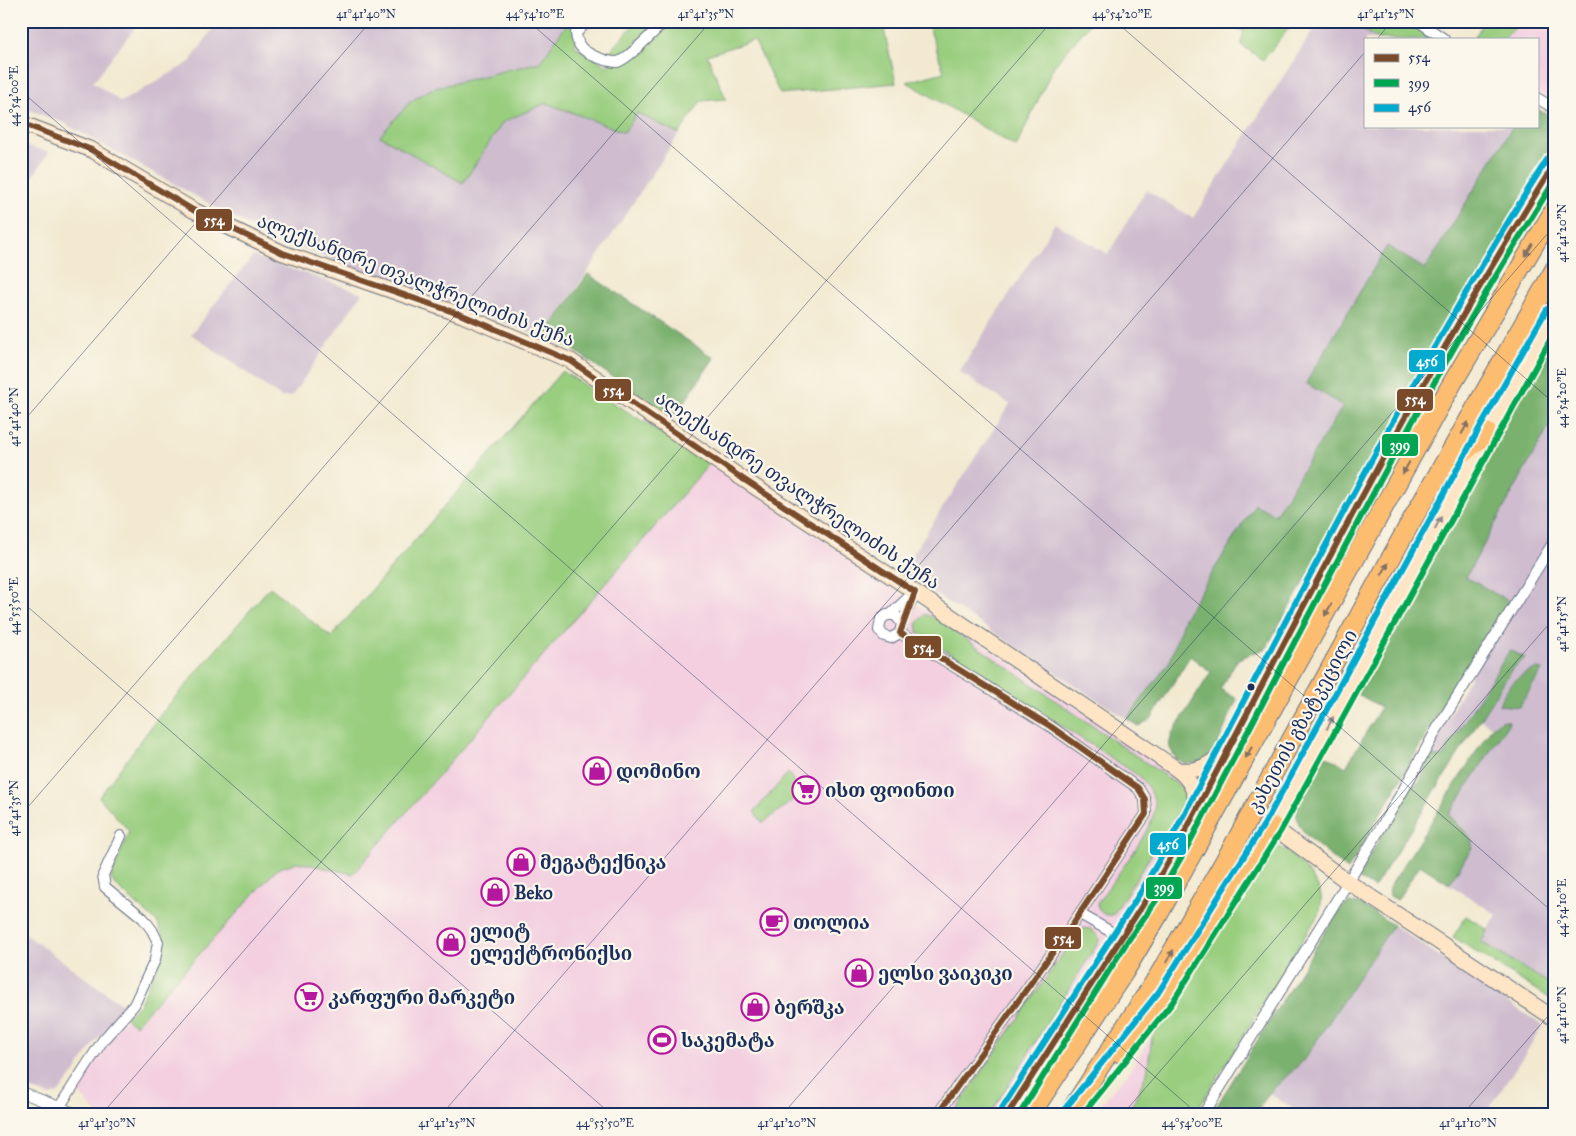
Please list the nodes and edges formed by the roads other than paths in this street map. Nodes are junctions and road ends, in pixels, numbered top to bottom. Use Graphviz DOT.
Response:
graph roads {
  1 [pos="588,21"];
  2 [pos="665,21"];
  3 [pos="1418,21"];
  4 [pos="1443,38"];
  5 [pos="1538,99"];
  6 [pos="1555,110"];
  7 [pos="21,123"];
  8 [pos="1555,163"];
  9 [pos="1555,209"];
  10 [pos="1555,269"];
  11 [pos="1555,313"];
  12 [pos="1446,394"];
  13 [pos="1487,433"];
  14 [pos="1391,443"];
  15 [pos="1440,472"];
  16 [pos="1555,540"];
  17 [pos="915,592"];
  18 [pos="890,614"];
  19 [pos="901,628"];
  20 [pos="1233,745"];
  21 [pos="1178,770"];
  22 [pos="1198,810"];
  23 [pos="1273,828"];
  24 [pos="121,836"];
  25 [pos="1348,882"];
  26 [pos="1080,914"];
  27 [pos="1120,937"];
  28 [pos="1555,1018"];
  29 [pos="21,1092"];
  30 [pos="60,1106"];
  31 [pos="80,1115"];
  32 [pos="937,1115"];
  33 [pos="1010,1115"];
  34 [pos="1030,1115"];
  35 [pos="1070,1115"];
  36 [pos="1203,1115"];
  1 -- 2 [label="street"];
  3 -- 4 [label="street"];
  5 -- 6 [label="street"];
  7 -- 17 [label="street, ალექსანდრე თვალჭრელიძის ქუჩა"];
  8 -- 14 [label="street"];
  9 -- 12 [label="highway, კახეთის გზატკეცილი, one-way"];
  15 -- 10 [label="highway, კახეთის გზატკეცილი, one-way"];
  11 -- 13 [label="street, კახეთის გზატკეცილი"];
  12 -- 14 [label="highway"];
  12 -- 34 [label="highway, კახეთის გზატკეცილი, one-way"];
  13 -- 15 [label="highway"];
  23 -- 13 [label="street, კახეთის გზატკეცილი, one-way"];
  14 -- 20 [label="street"];
  35 -- 15 [label="highway, კახეთის გზატკეცილი, one-way"];
  16 -- 25 [label="street"];
  17 -- 18 [label="street"];
  17 -- 19 [label="street"];
  17 -- 21 [label="street, ალექსანდრე თვალჭრელიძის ქუჩა"];
  18 -- 19 [label="street"];
  18 -- 19 [label="street"];
  19 -- 26 [label="street"];
  20 -- 21 [label="street"];
  20 -- 22 [label="street"];
  21 -- 22 [label="street, ალექსანდრე თვალჭრელიძის ქუჩა"];
  22 -- 27 [label="street"];
  23 -- 25 [label="street"];
  23 -- 35 [label="highway"];
  24 -- 30 [label="street"];
  25 -- 28 [label="street"];
  25 -- 36 [label="street"];
  26 -- 27 [label="street"];
  26 -- 32 [label="street"];
  27 -- 33 [label="street"];
  29 -- 30 [label="street"];
  30 -- 31 [label="street"];
}
